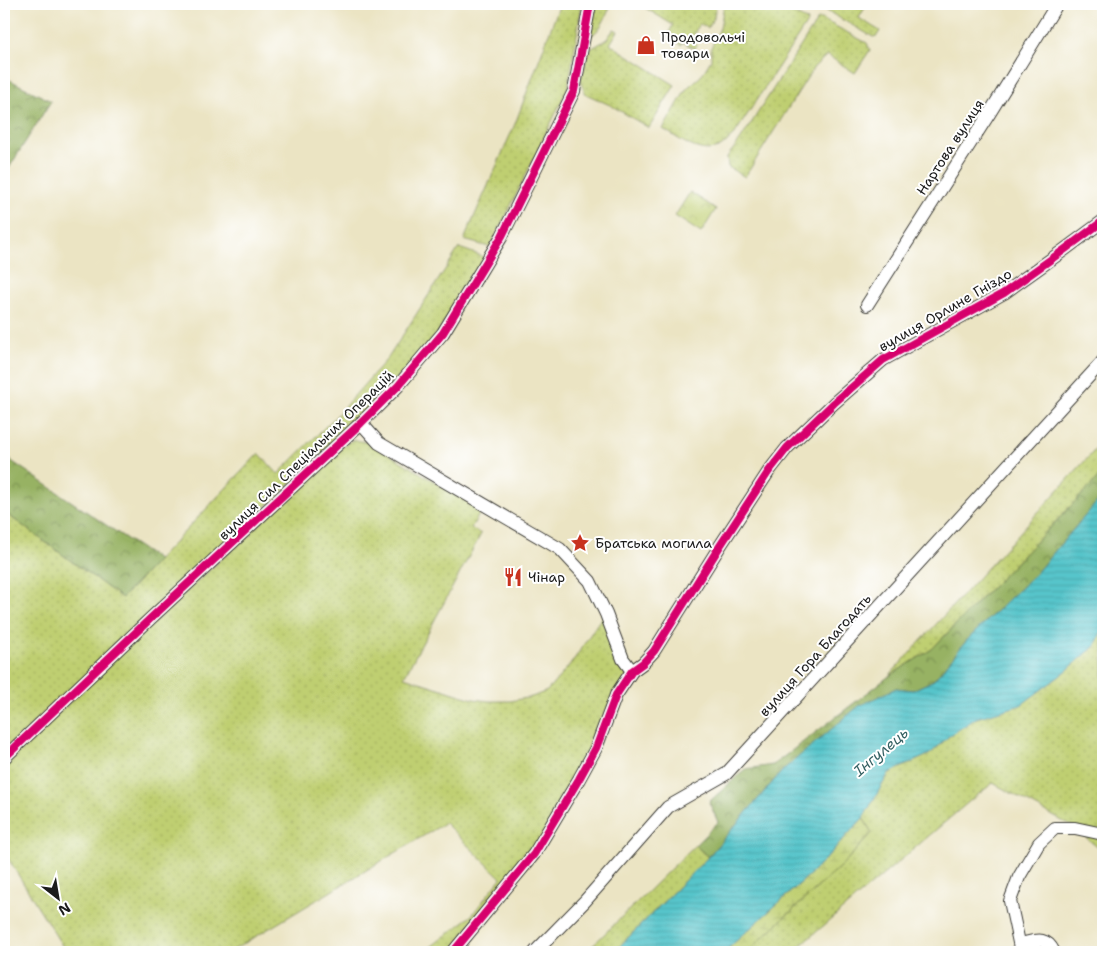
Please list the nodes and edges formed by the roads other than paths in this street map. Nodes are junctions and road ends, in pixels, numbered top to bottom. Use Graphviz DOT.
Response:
graph roads {
  1 [pos="590,4"];
  2 [pos="1057,4"];
  3 [pos="1103,221"];
  4 [pos="867,305"];
  5 [pos="1103,361"];
  6 [pos="361,422"];
  7 [pos="632,671"];
  8 [pos="4,758"];
  9 [pos="1103,834"];
  10 [pos="1020,948"];
  11 [pos="453,952"];
  12 [pos="535,952"];
  13 [pos="1054,952"];
  1 -- 6 [label="street, вулиця Сил Спеціальних Операцій"];
  2 -- 4 [label="street, Нартова вулиця"];
  3 -- 7 [label="street, вулиця Орлине Гніздо"];
  5 -- 12 [label="street, вулиця Гора Благодать"];
  6 -- 7 [label="street"];
  6 -- 8 [label="street, вулиця Сил Спеціальних Операцій"];
  7 -- 11 [label="street, вулиця Орлине Гніздо"];
  9 -- 10 [label="street"];
  10 -- 13 [label="street"];
}
